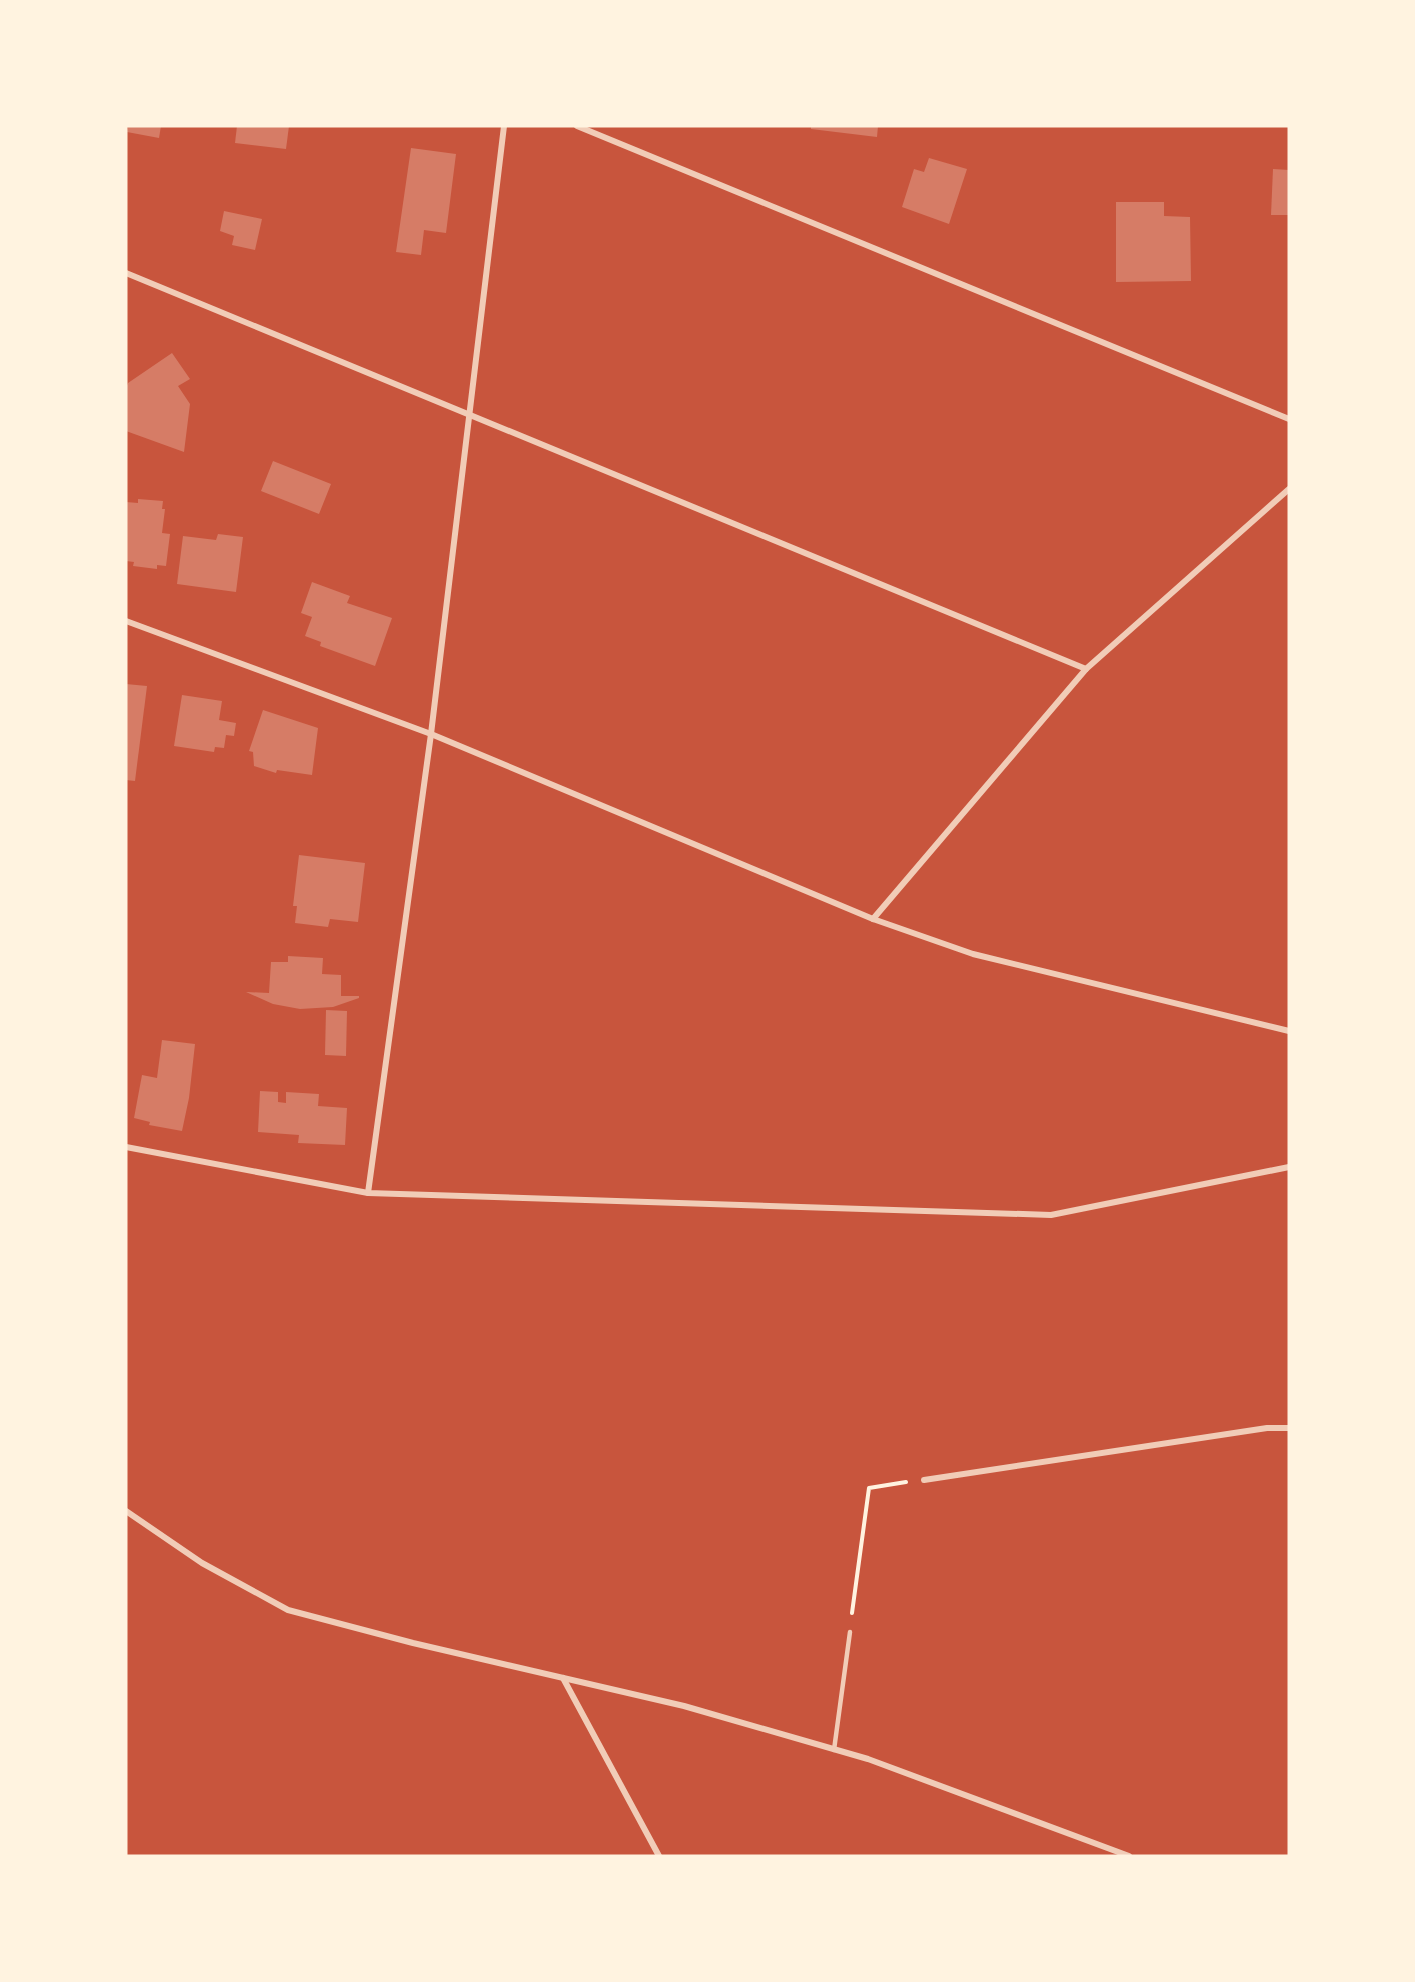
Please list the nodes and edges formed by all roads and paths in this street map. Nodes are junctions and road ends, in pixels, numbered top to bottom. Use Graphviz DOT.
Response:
graph roads {
  1 [pos="504,126"];
  2 [pos="577,126"];
  3 [pos="126,273"];
  4 [pos="469,415"];
  5 [pos="1289,419"];
  6 [pos="1289,489"];
  7 [pos="126,621"];
  8 [pos="1086,669"];
  9 [pos="431,734"];
  10 [pos="873,919"];
  11 [pos="1289,1031"];
  12 [pos="126,1147"];
  13 [pos="1289,1167"];
  14 [pos="368,1193"];
  15 [pos="1289,1428"];
  16 [pos="924,1480"];
  17 [pos="126,1511"];
  18 [pos="850,1632"];
  19 [pos="562,1677"];
  20 [pos="834,1750"];
  21 [pos="659,1856"];
  22 [pos="1129,1856"];
  1 -- 4 [label="street"];
  2 -- 5 [label="street"];
  3 -- 4 [label="street"];
  4 -- 8 [label="street"];
  4 -- 9 [label="street"];
  6 -- 8 [label="street"];
  7 -- 9 [label="street"];
  8 -- 10 [label="street"];
  9 -- 10 [label="street"];
  9 -- 14 [label="street"];
  10 -- 11 [label="street"];
  12 -- 14 [label="street"];
  13 -- 14 [label="street"];
  15 -- 16 [label="street"];
  16 -- 18 [label="path"];
  17 -- 19 [label="street"];
  18 -- 20 [label="lane"];
  19 -- 20 [label="street"];
  19 -- 21 [label="street"];
  20 -- 22 [label="street"];
}
